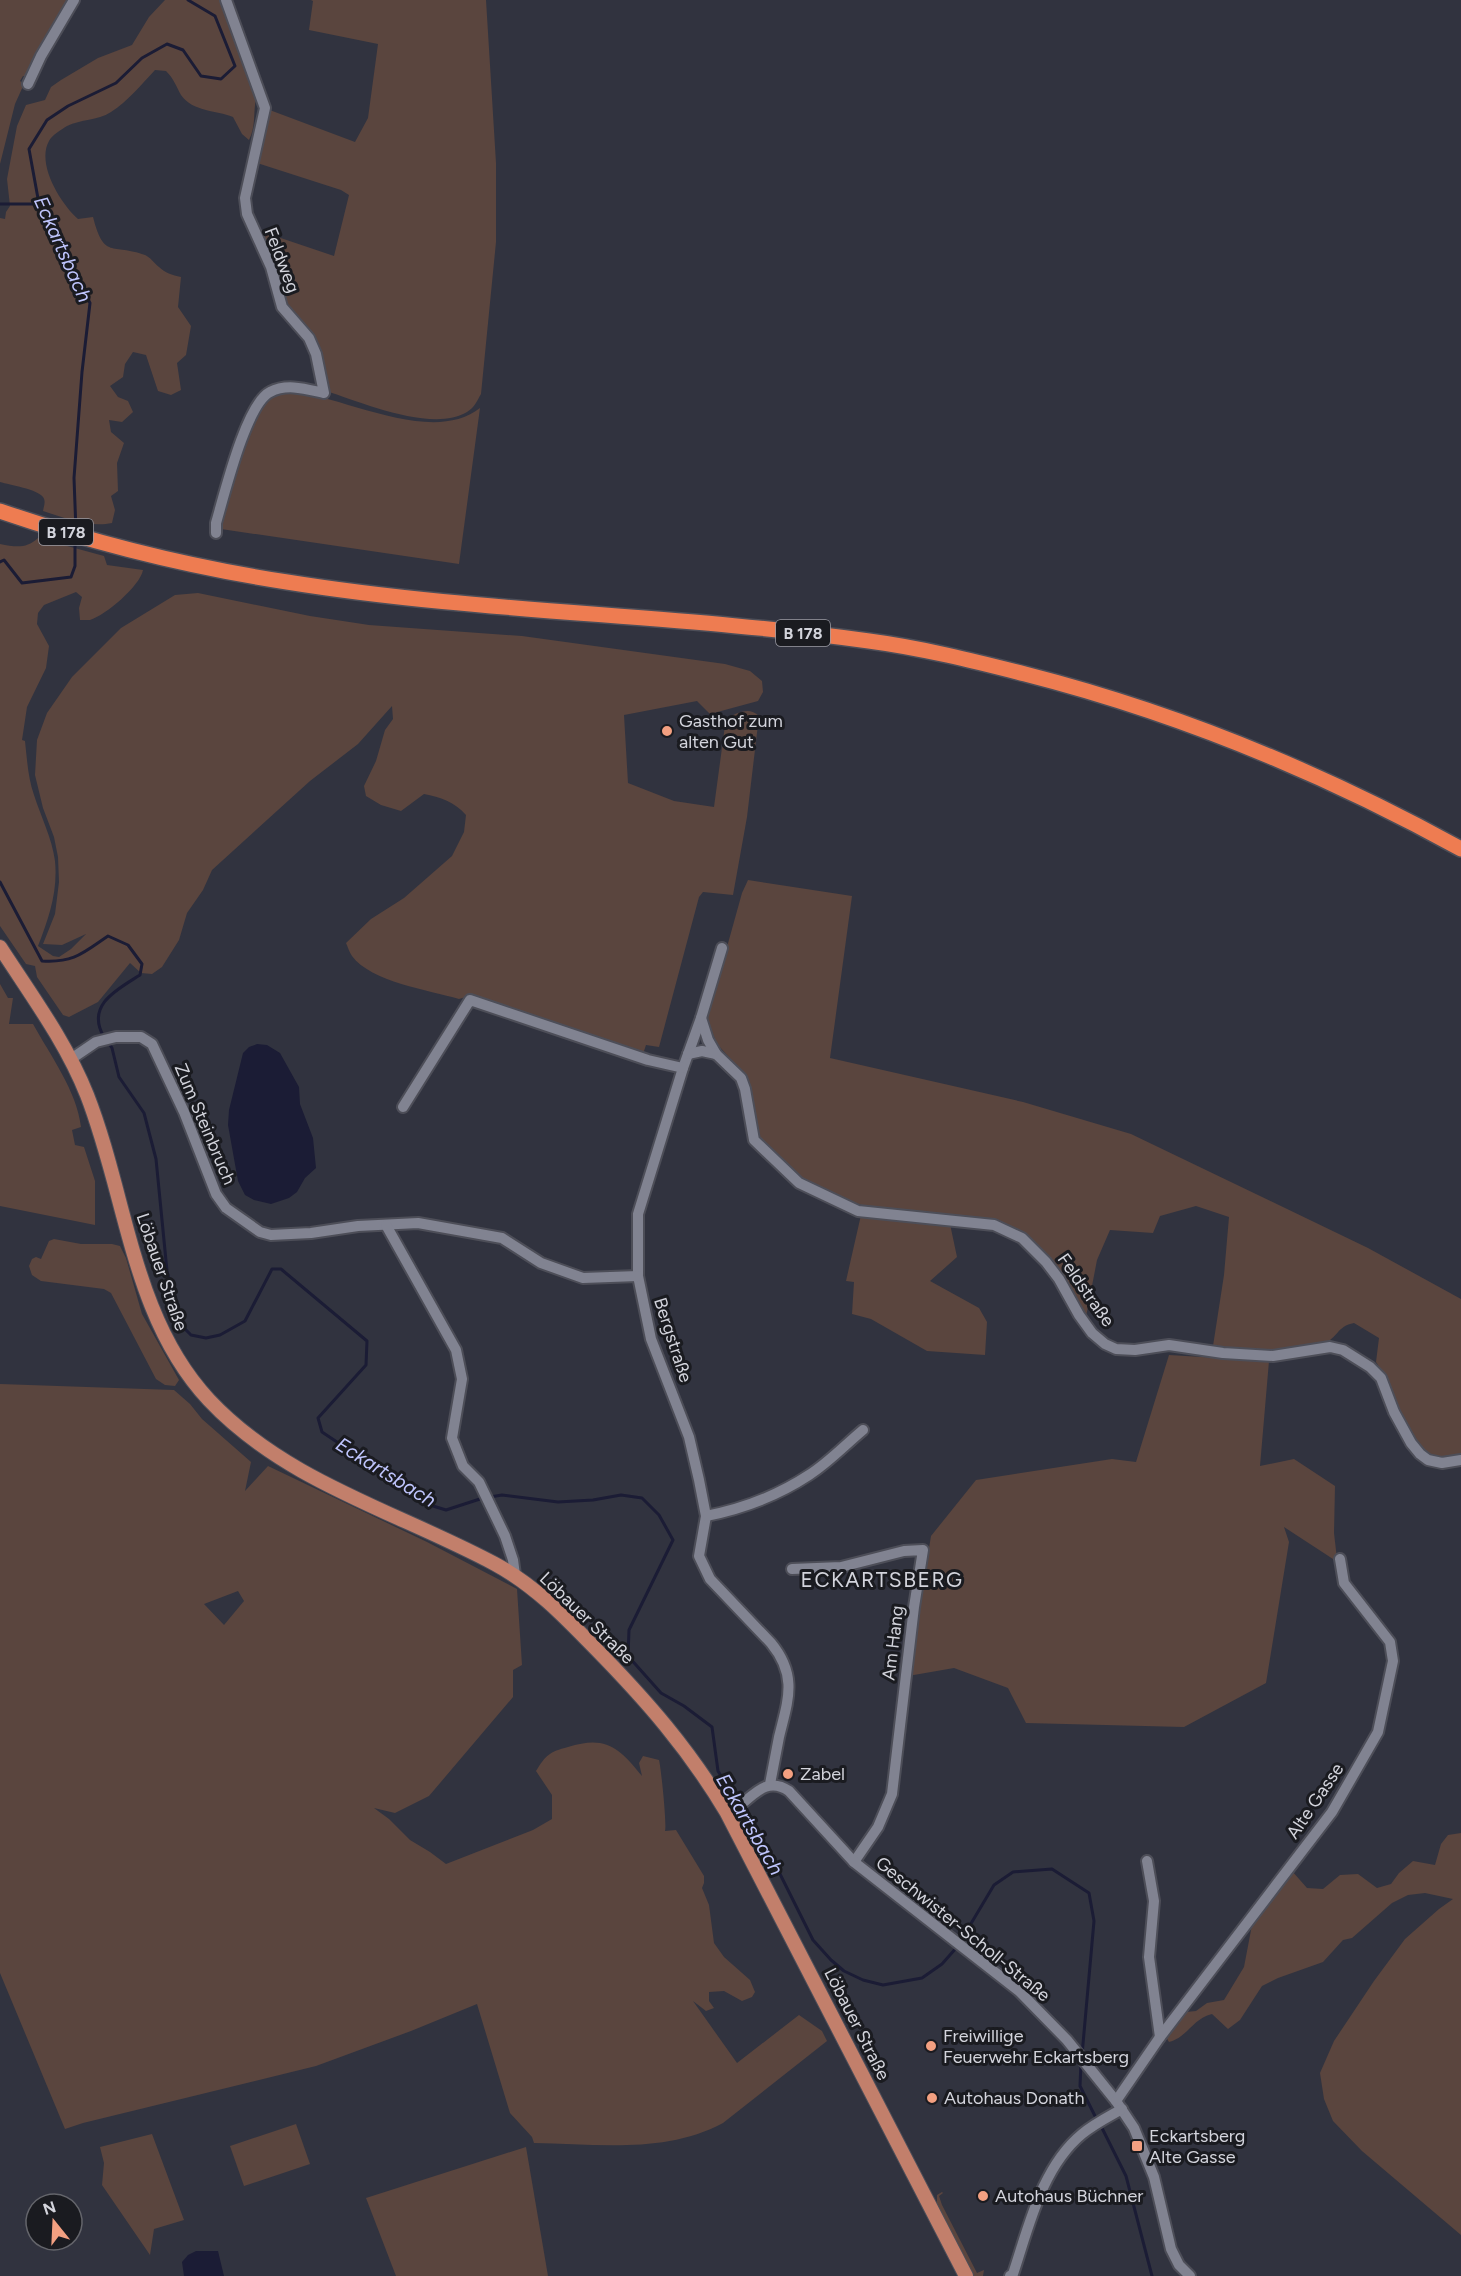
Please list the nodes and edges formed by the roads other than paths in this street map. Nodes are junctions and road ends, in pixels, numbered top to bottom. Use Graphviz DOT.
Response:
graph roads {
  1 [pos="74,0"];
  2 [pos="226,0"];
  3 [pos="28,84"];
  4 [pos="0,511"];
  5 [pos="216,533"];
  6 [pos="1461,849"];
  7 [pos="0,947"];
  8 [pos="722,948"];
  9 [pos="701,1018"];
  10 [pos="688,1054"];
  11 [pos="716,1054"];
  12 [pos="71,1059"];
  13 [pos="682,1068"];
  14 [pos="403,1107"];
  15 [pos="386,1225"];
  16 [pos="638,1276"];
  17 [pos="863,1430"];
  18 [pos="1461,1460"];
  19 [pos="705,1516"];
  20 [pos="1340,1559"];
  21 [pos="792,1569"];
  22 [pos="514,1575"];
  23 [pos="770,1784"];
  24 [pos="734,1808"];
  25 [pos="1147,1861"];
  26 [pos="854,1862"];
  27 [pos="1160,2037"];
  28 [pos="1119,2105"];
  29 [pos="966,2276"];
  30 [pos="1011,2276"];
  31 [pos="1190,2276"];
  1 -- 3 [label="street"];
  2 -- 5 [label="street, Feldweg"];
  4 -- 6 [label="highway, B 178"];
  7 -- 12 [label="main road, Löbauer Straße"];
  8 -- 9 [label="street, Bergstraße"];
  9 -- 10 [label="street, Bergstraße"];
  9 -- 11 [label="street, Feldstraße"];
  10 -- 11 [label="street"];
  10 -- 13 [label="street, Bergstraße"];
  11 -- 18 [label="street, Feldstraße"];
  12 -- 15 [label="street, Zum Steinbruch"];
  12 -- 22 [label="main road, Löbauer Straße"];
  13 -- 14 [label="street"];
  13 -- 16 [label="street, Bergstraße"];
  15 -- 16 [label="street, Zum Steinbruch"];
  15 -- 22 [label="street"];
  16 -- 19 [label="street, Bergstraße"];
  17 -- 19 [label="street"];
  19 -- 23 [label="street, Bergstraße"];
  20 -- 27 [label="street, Alte Gasse"];
  21 -- 26 [label="street, Am Hang"];
  22 -- 24 [label="main road, Löbauer Straße"];
  23 -- 24 [label="street"];
  23 -- 26 [label="street, Geschwister-Scholl-Straße"];
  24 -- 29 [label="main road, Löbauer Straße"];
  25 -- 27 [label="street"];
  26 -- 28 [label="street, Geschwister-Scholl-Straße"];
  27 -- 28 [label="street, Alte Gasse"];
  28 -- 30 [label="street, Alte Gasse"];
  28 -- 31 [label="street, Geschwister-Scholl-Straße"];
}
